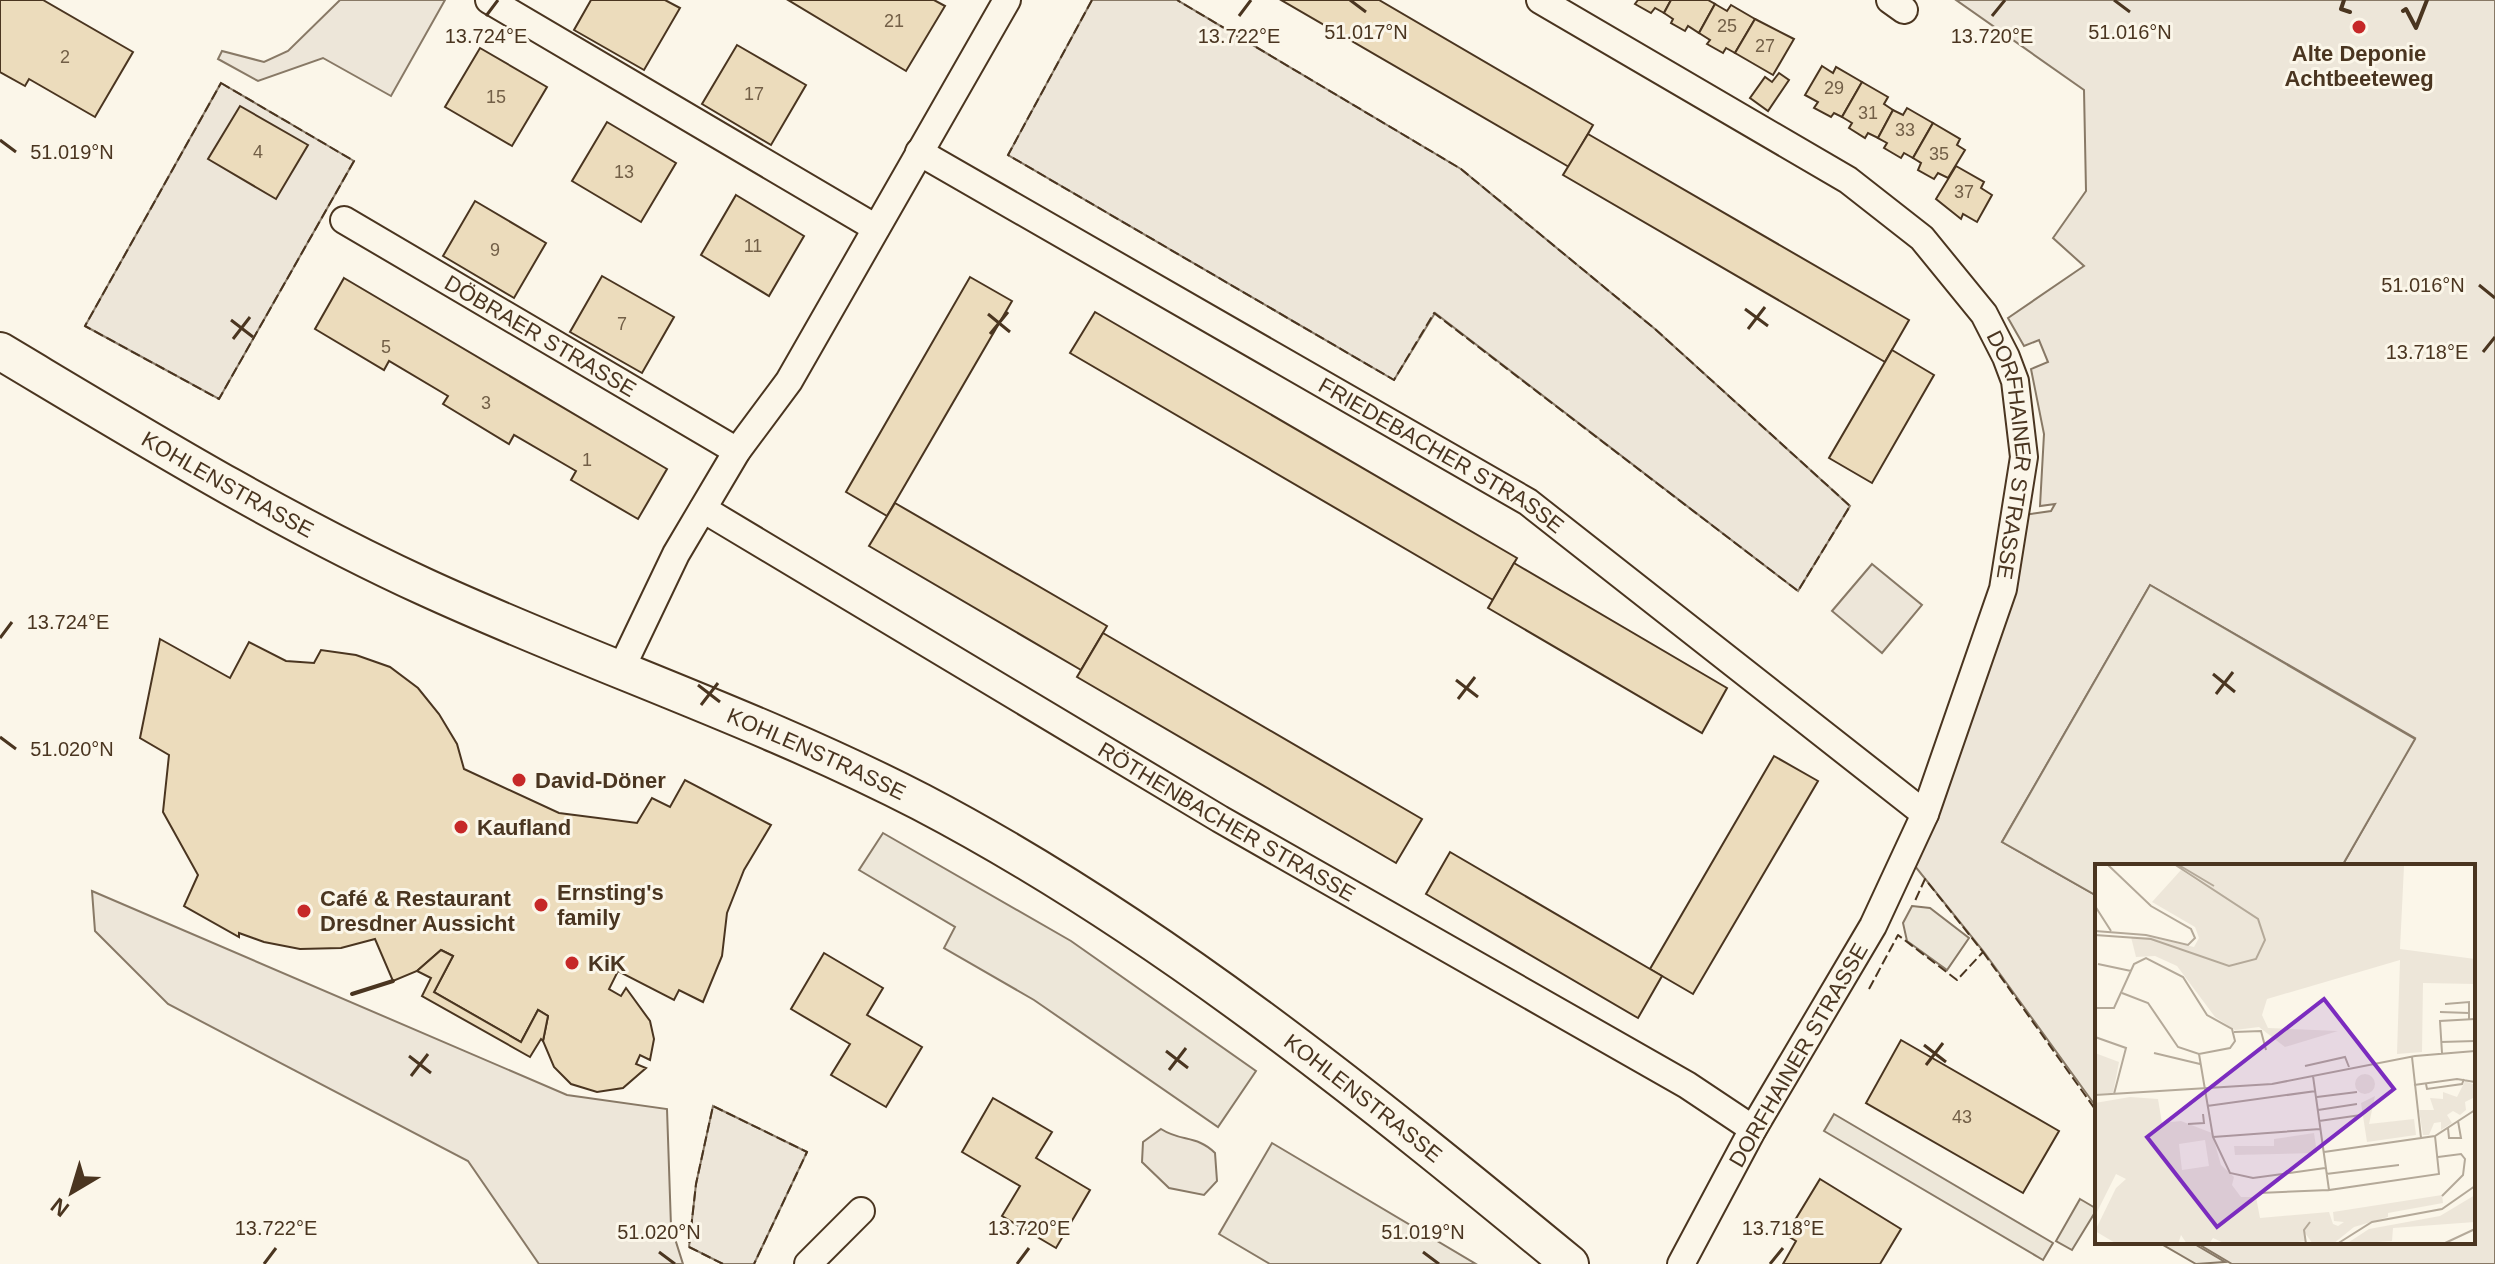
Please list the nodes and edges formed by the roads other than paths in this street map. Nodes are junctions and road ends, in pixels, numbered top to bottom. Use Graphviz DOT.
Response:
graph roads {
  1 [pos="489,0"];
  2 [pos="1007,0"];
  3 [pos="1540,0"];
  4 [pos="919,152"];
  5 [pos="344,220"];
  6 [pos="876,228"];
  7 [pos="0,351"];
  8 [pos="737,451"];
  9 [pos="703,509"];
  10 [pos="621,669"];
  11 [pos="1925,814"];
  12 [pos="1753,1129"];
  13 [pos="861,1211"];
  14 [pos="808,1264"];
  15 [pos="1570,1264"];
  16 [pos="1681,1264"];
  1 -- 6 [label="street"];
  2 -- 4 [label="street"];
  3 -- 11 [label="street, DORFHAINER STRASSE"];
  4 -- 6 [label="street"];
  4 -- 11 [label="street, FRIEDEBACHER STRASSE"];
  5 -- 8 [label="street, DÖBRAER STRASSE"];
  6 -- 8 [label="street"];
  7 -- 10 [label="street, KOHLENSTRASSE"];
  8 -- 9 [label="street"];
  9 -- 10 [label="street"];
  9 -- 12 [label="street, RÖTHENBACHER STRASSE"];
  10 -- 15 [label="street, KOHLENSTRASSE"];
  11 -- 12 [label="street, DORFHAINER STRASSE"];
  12 -- 16 [label="street, DORFHAINER STRASSE"];
  13 -- 14 [label="street"];
}
